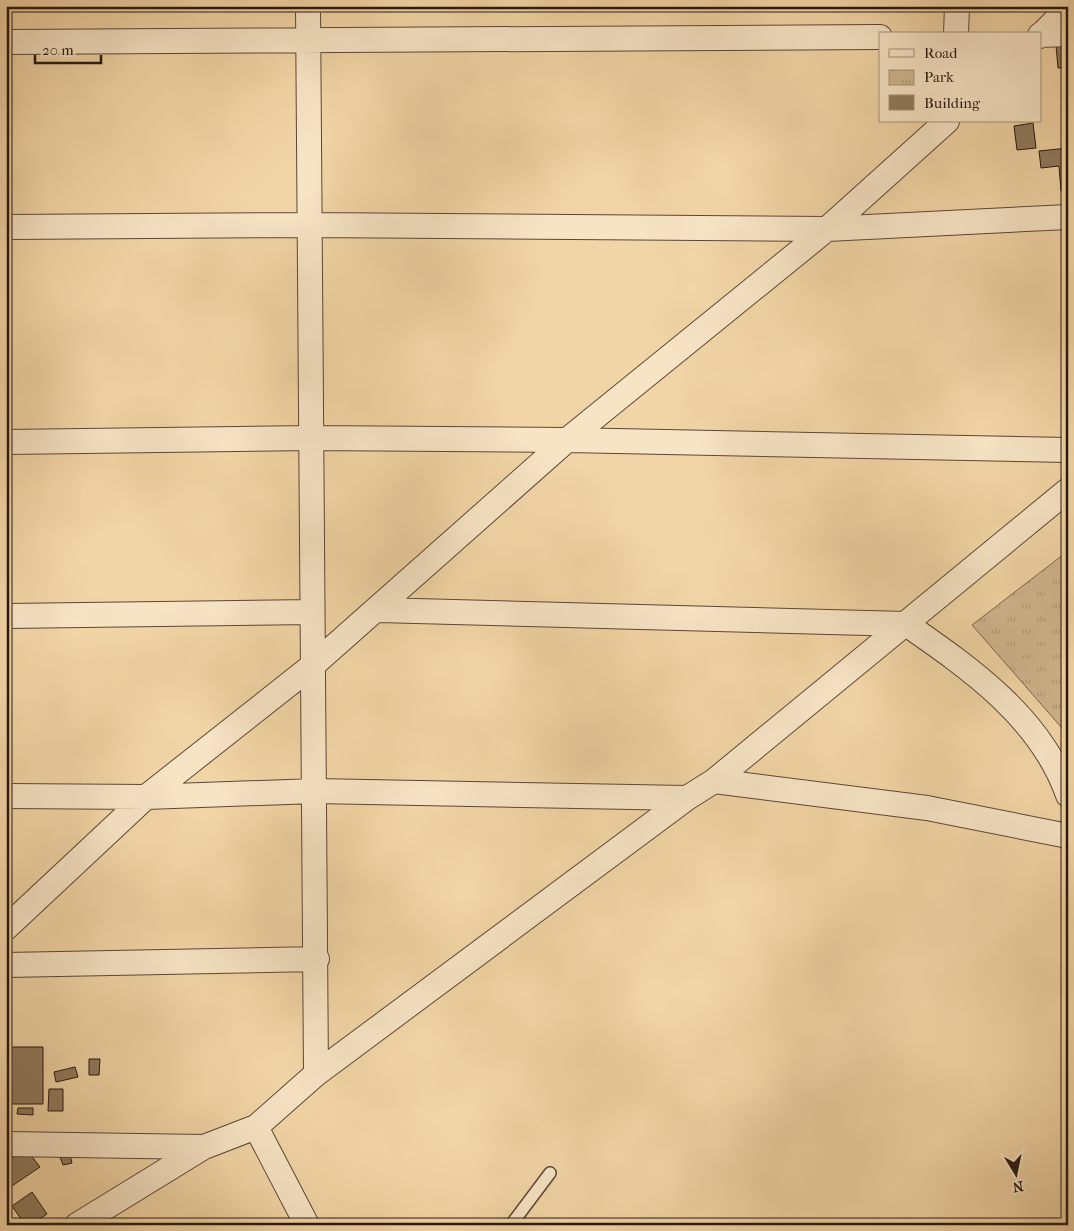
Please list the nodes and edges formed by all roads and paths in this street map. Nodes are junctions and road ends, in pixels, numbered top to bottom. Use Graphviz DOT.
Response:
graph roads {
  1 [pos="308,6"];
  2 [pos="957,6"];
  3 [pos="1068,8"];
  4 [pos="956,32"];
  5 [pos="1042,34"];
  6 [pos="1068,34"];
  7 [pos="1042,35"];
  8 [pos="879,37"];
  9 [pos="309,39"];
  10 [pos="6,42"];
  11 [pos="946,122"];
  12 [pos="1068,217"];
  13 [pos="311,225"];
  14 [pos="6,227"];
  15 [pos="827,229"];
  16 [pos="312,438"];
  17 [pos="567,440"];
  18 [pos="6,442"];
  19 [pos="1068,450"];
  20 [pos="1068,490"];
  21 [pos="378,610"];
  22 [pos="312,612"];
  23 [pos="6,616"];
  24 [pos="906,624"];
  25 [pos="312,666"];
  26 [pos="714,781"];
  27 [pos="315,792"];
  28 [pos="1068,795"];
  29 [pos="6,796"];
  30 [pos="146,797"];
  31 [pos="687,798"];
  32 [pos="1068,836"];
  33 [pos="6,928"];
  34 [pos="317,959"];
  35 [pos="6,965"];
  36 [pos="316,1074"];
  37 [pos="256,1127"];
  38 [pos="6,1144"];
  39 [pos="204,1147"];
  40 [pos="550,1173"];
  41 [pos="1068,1218"];
  42 [pos="77,1225"];
  43 [pos="307,1225"];
  44 [pos="511,1225"];
  45 [pos="1062,1225"];
  1 -- 9 [label="street"];
  2 -- 4 [label="street"];
  3 -- 5 [label="street"];
  6 -- 7 [label="street"];
  8 -- 9 [label="street"];
  9 -- 10 [label="street"];
  9 -- 13 [label="street"];
  11 -- 15 [label="street"];
  12 -- 15 [label="street"];
  13 -- 14 [label="street"];
  13 -- 15 [label="street"];
  13 -- 16 [label="street"];
  15 -- 17 [label="street"];
  16 -- 17 [label="street"];
  16 -- 18 [label="street"];
  16 -- 22 [label="street"];
  17 -- 19 [label="street"];
  17 -- 21 [label="street"];
  20 -- 24 [label="street"];
  21 -- 24 [label="street"];
  21 -- 25 [label="street"];
  22 -- 23 [label="street"];
  22 -- 25 [label="street"];
  24 -- 26 [label="street"];
  24 -- 28 [label="street"];
  25 -- 27 [label="street"];
  25 -- 30 [label="street"];
  26 -- 31 [label="street"];
  26 -- 32 [label="street"];
  27 -- 30 [label="street"];
  27 -- 31 [label="street"];
  27 -- 34 [label="street"];
  29 -- 30 [label="street"];
  30 -- 33 [label="street"];
  31 -- 36 [label="street"];
  34 -- 35 [label="street"];
  34 -- 36 [label="street"];
  36 -- 37 [label="street"];
  37 -- 39 [label="street"];
  37 -- 43 [label="street"];
  38 -- 39 [label="street"];
  39 -- 42 [label="street"];
  40 -- 44 [label="lane"];
  41 -- 45 [label="path"];
}
